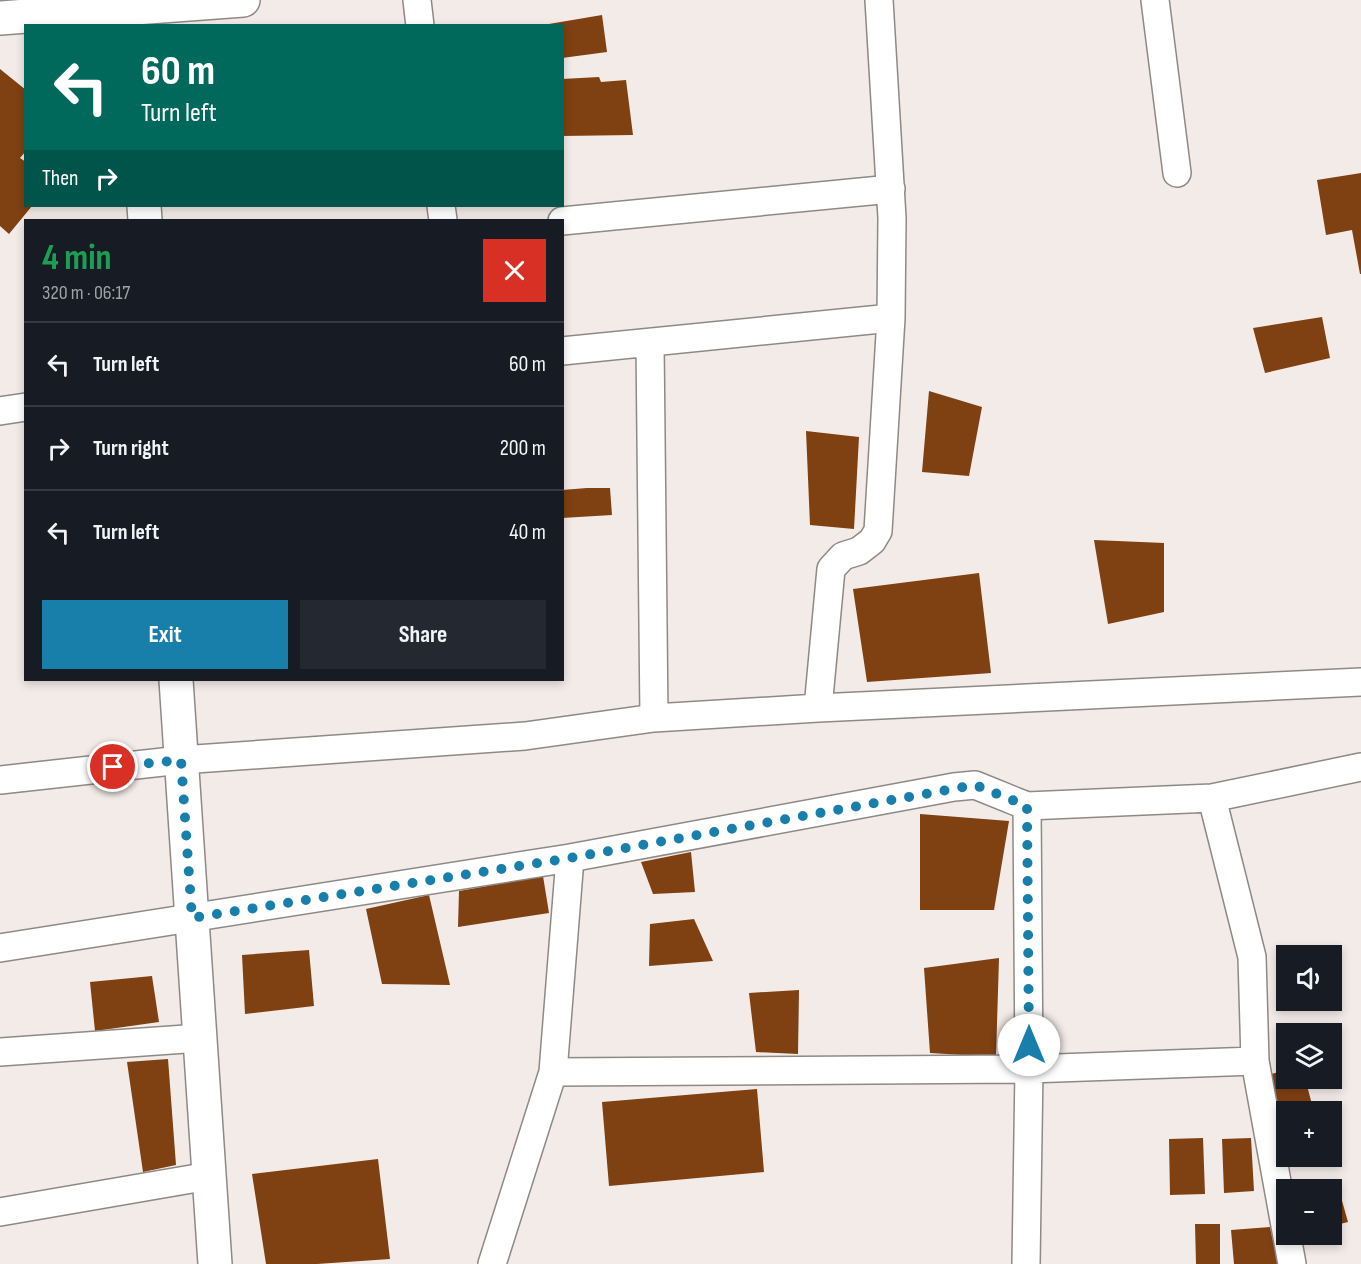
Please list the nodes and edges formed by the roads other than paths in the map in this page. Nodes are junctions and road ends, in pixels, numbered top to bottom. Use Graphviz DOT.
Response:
graph roads {
  1 [pos="243,0"];
  2 [pos="417,0"];
  3 [pos="879,0"];
  4 [pos="1155,0"];
  5 [pos="128,11"];
  6 [pos="0,18"];
  7 [pos="420,24"];
  8 [pos="1177,174"];
  9 [pos="891,189"];
  10 [pos="564,221"];
  11 [pos="891,318"];
  12 [pos="650,343"];
  13 [pos="564,351"];
  14 [pos="24,407"];
  15 [pos="0,411"];
  16 [pos="176,681"];
  17 [pos="1361,682"];
  18 [pos="818,708"];
  19 [pos="654,718"];
  20 [pos="181,760"];
  21 [pos="1361,767"];
  22 [pos="0,780"];
  23 [pos="1212,798"];
  24 [pos="1027,806"];
  25 [pos="570,858"];
  26 [pos="192,918"];
  27 [pos="0,948"];
  28 [pos="200,1038"];
  29 [pos="0,1052"];
  30 [pos="1255,1061"];
  31 [pos="1029,1069"];
  32 [pos="553,1072"];
  33 [pos="209,1176"];
  34 [pos="0,1212"];
  35 [pos="215,1264"];
  36 [pos="492,1264"];
  37 [pos="1026,1264"];
  38 [pos="1292,1264"];
  1 -- 5 [label="street"];
  2 -- 7 [label="street"];
  3 -- 9 [label="street"];
  4 -- 8 [label="street"];
  5 -- 6 [label="street"];
  9 -- 10 [label="street"];
  9 -- 11 [label="street"];
  11 -- 12 [label="street"];
  11 -- 18 [label="street"];
  12 -- 13 [label="street"];
  12 -- 19 [label="street"];
  14 -- 15 [label="street"];
  16 -- 20 [label="street"];
  17 -- 18 [label="street"];
  18 -- 19 [label="street"];
  19 -- 20 [label="street"];
  20 -- 22 [label="street"];
  20 -- 26 [label="street"];
  21 -- 23 [label="street"];
  23 -- 24 [label="street"];
  23 -- 30 [label="street"];
  24 -- 25 [label="street"];
  24 -- 31 [label="street"];
  25 -- 26 [label="street"];
  25 -- 32 [label="street"];
  26 -- 27 [label="street"];
  26 -- 28 [label="street"];
  28 -- 29 [label="street"];
  28 -- 33 [label="street"];
  30 -- 31 [label="street"];
  30 -- 38 [label="street"];
  31 -- 32 [label="street"];
  31 -- 37 [label="street"];
  32 -- 36 [label="street"];
  33 -- 34 [label="street"];
  33 -- 35 [label="street"];
}
